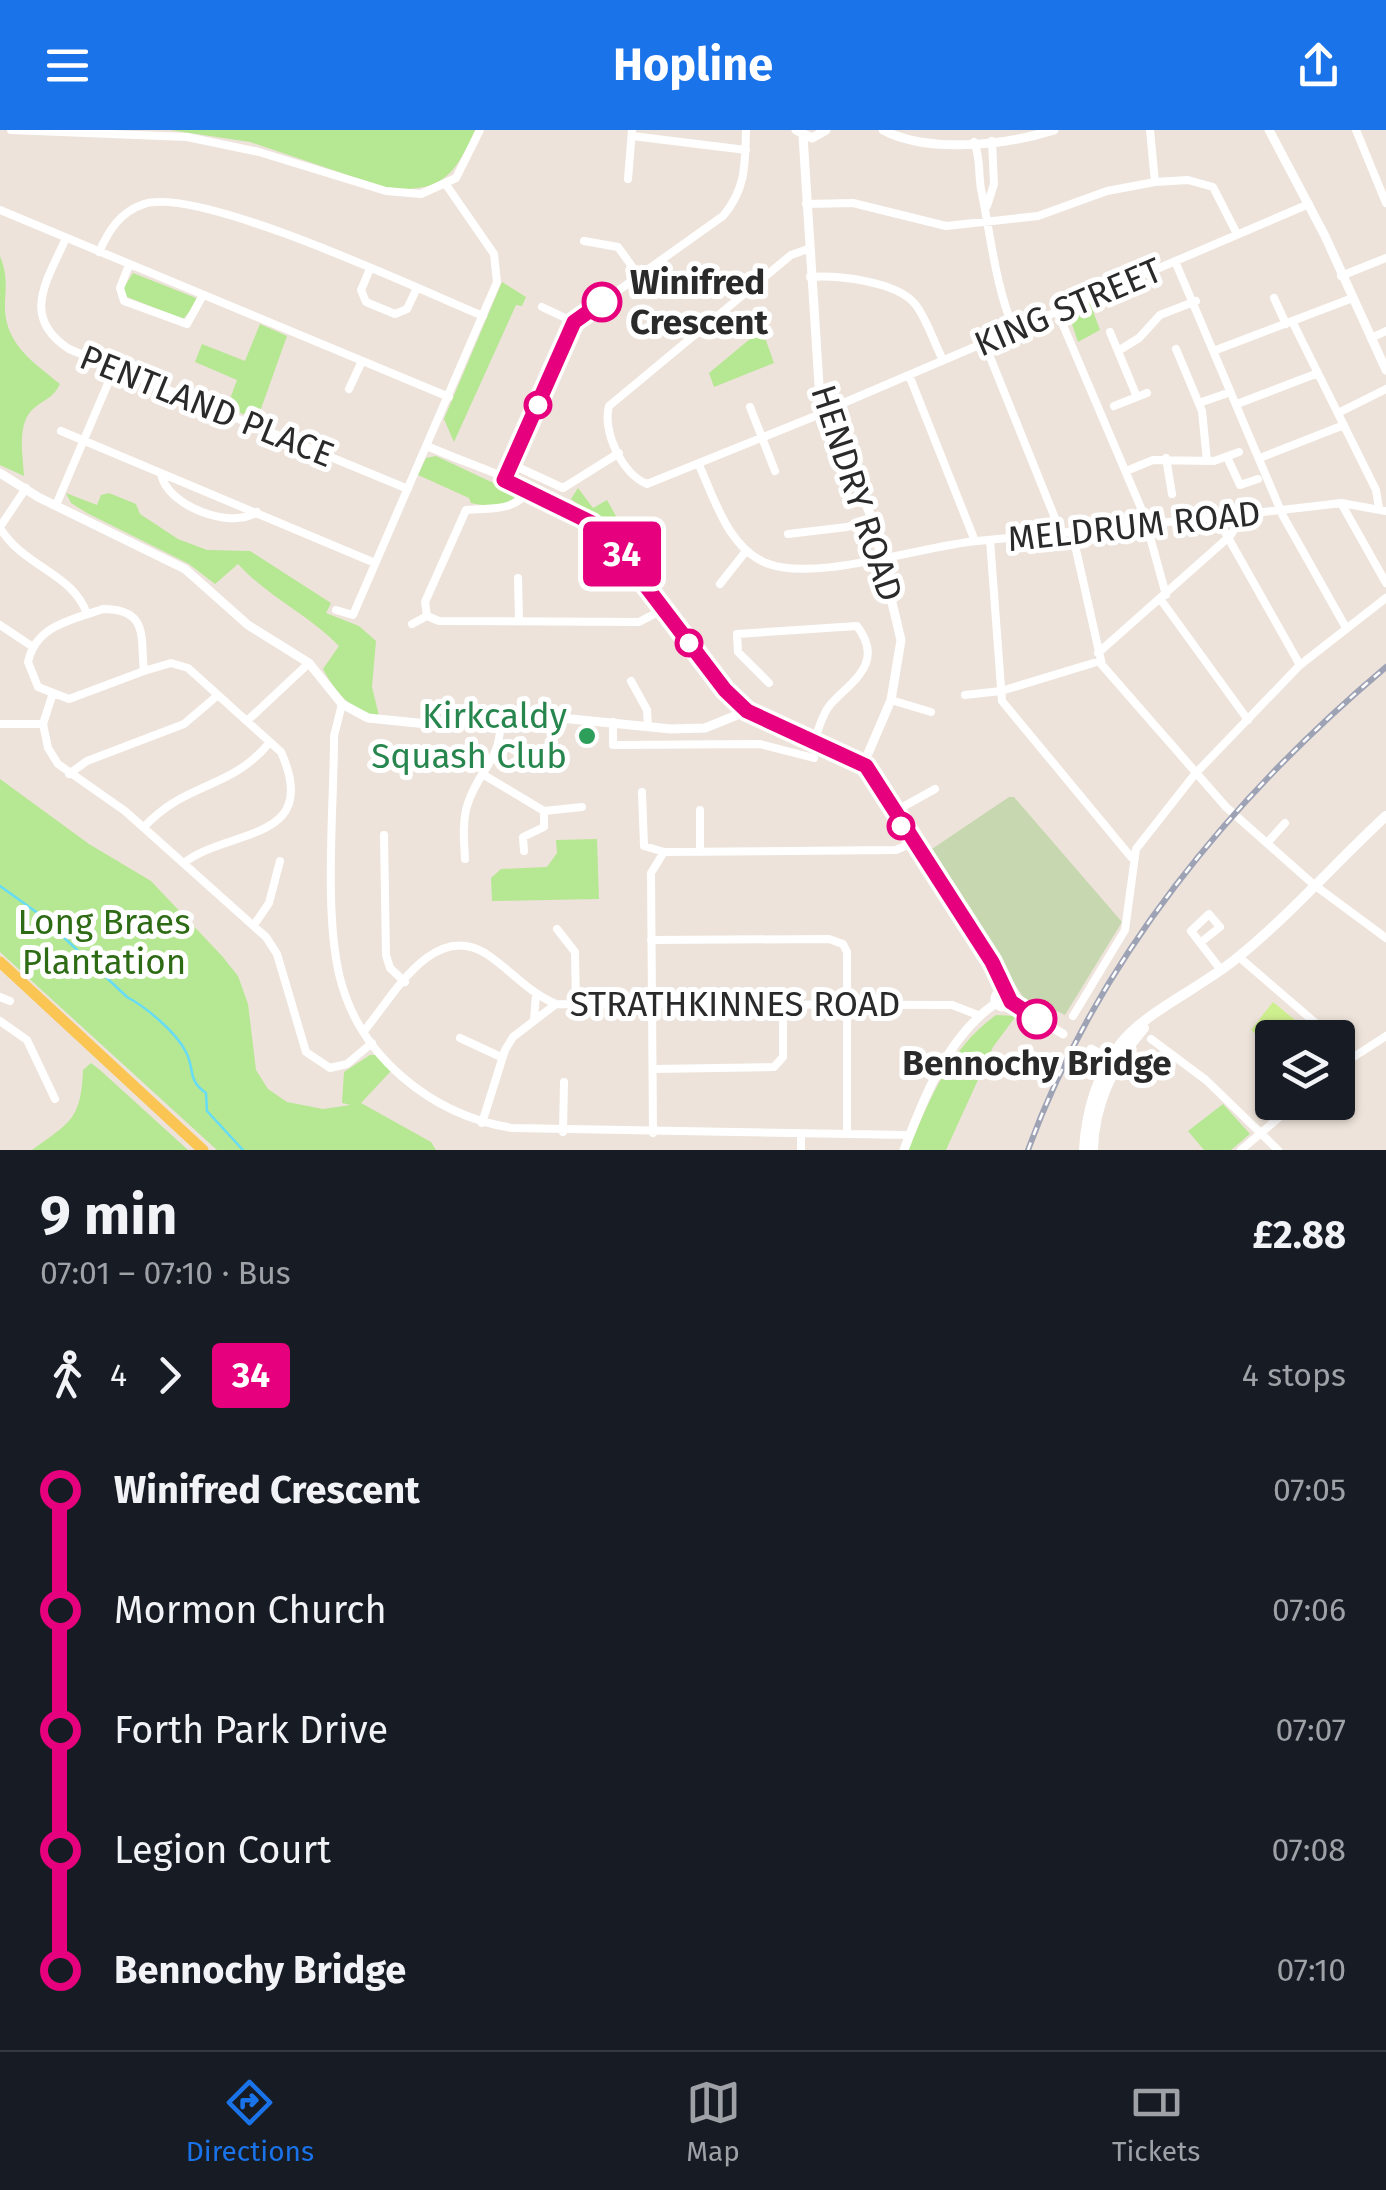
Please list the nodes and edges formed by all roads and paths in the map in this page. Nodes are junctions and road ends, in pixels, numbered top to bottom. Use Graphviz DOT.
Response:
graph roads {
  1 [pos="11,130"];
  2 [pos="480,130"];
  3 [pos="746,130"];
  4 [pos="826,130"];
  5 [pos="1054,130"];
  6 [pos="1150,130"];
  7 [pos="1269,130"];
  8 [pos="1356,130"];
  9 [pos="99,131"];
  10 [pos="886,131"];
  11 [pos="632,133"];
  12 [pos="799,133"];
  13 [pos="816,138"];
  14 [pos="992,141"];
  15 [pos="974,142"];
  16 [pos="746,150"];
  17 [pos="808,164"];
  18 [pos="628,179"];
  19 [pos="1155,182"];
  20 [pos="447,186"];
  21 [pos="1386,203"];
  22 [pos="806,204"];
  23 [pos="1309,204"];
  24 [pos="987,206"];
  25 [pos="0,210"];
  26 [pos="988,223"];
  27 [pos="1238,234"];
  28 [pos="66,238"];
  29 [pos="584,240"];
  30 [pos="808,249"];
  31 [pos="99,252"];
  32 [pos="1386,258"];
  33 [pos="1175,261"];
  34 [pos="129,265"];
  35 [pos="370,269"];
  36 [pos="640,276"];
  37 [pos="1341,276"];
  38 [pos="810,277"];
  39 [pos="416,288"];
  40 [pos="203,296"];
  41 [pos="1274,298"];
  42 [pos="1350,299"];
  43 [pos="1196,301"];
  44 [pos="542,306"];
  45 [pos="1057,312"];
  46 [pos="482,316"];
  47 [pos="574,322"];
  48 [pos="1289,322"];
  49 [pos="1014,330"];
  50 [pos="1386,331"];
  51 [pos="1110,332"];
  52 [pos="1371,338"];
  53 [pos="984,342"];
  54 [pos="1176,349"];
  55 [pos="1216,350"];
  56 [pos="1118,351"];
  57 [pos="942,360"];
  58 [pos="362,361"];
  59 [pos="115,368"];
  60 [pos="1386,370"];
  61 [pos="1318,373"];
  62 [pos="909,375"];
  63 [pos="1184,377"];
  64 [pos="1174,380"];
  65 [pos="349,389"];
  66 [pos="1386,389"];
  67 [pos="1147,393"];
  68 [pos="1224,394"];
  69 [pos="449,397"];
  70 [pos="1137,397"];
  71 [pos="1199,404"];
  72 [pos="1237,404"];
  73 [pos="1114,406"];
  74 [pos="750,408"];
  75 [pos="827,410"];
  76 [pos="1338,414"];
  77 [pos="813,416"];
  78 [pos="1344,425"];
  79 [pos="61,432"];
  80 [pos="762,438"];
  81 [pos="85,442"];
  82 [pos="427,446"];
  83 [pos="1239,452"];
  84 [pos="619,453"];
  85 [pos="1227,457"];
  86 [pos="1166,458"];
  87 [pos="1260,458"];
  88 [pos="1207,461"];
  89 [pos="511,464"];
  90 [pos="698,465"];
  91 [pos="775,471"];
  92 [pos="1126,471"];
  93 [pos="0,473"];
  94 [pos="161,474"];
  95 [pos="1258,479"];
  96 [pos="504,480"];
  97 [pos="1386,485"];
  98 [pos="26,488"];
  99 [pos="563,488"];
  100 [pos="408,489"];
  101 [pos="1376,490"];
  102 [pos="530,492"];
  103 [pos="1172,494"];
  104 [pos="1341,502"];
  105 [pos="558,504"];
  106 [pos="56,505"];
  107 [pos="1382,510"];
  108 [pos="1281,511"];
  109 [pos="257,512"];
  110 [pos="1244,516"];
  111 [pos="1217,518"];
  112 [pos="872,519"];
  113 [pos="1147,525"];
  114 [pos="0,528"];
  115 [pos="1072,532"];
  116 [pos="1062,533"];
  117 [pos="788,534"];
  118 [pos="1225,538"];
  119 [pos="990,540"];
  120 [pos="974,541"];
  121 [pos="746,551"];
  122 [pos="882,558"];
  123 [pos="375,563"];
  124 [pos="518,578"];
  125 [pos="1386,583"];
  126 [pos="720,584"];
  127 [pos="1164,598"];
  128 [pos="1386,598"];
  129 [pos="336,610"];
  130 [pos="664,610"];
  131 [pos="87,614"];
  132 [pos="427,616"];
  133 [pos="519,621"];
  134 [pos="412,624"];
  135 [pos="0,625"];
  136 [pos="1345,626"];
  137 [pos="32,647"];
  138 [pos="1100,660"];
  139 [pos="309,663"];
  140 [pos="1300,665"];
  141 [pos="144,671"];
  142 [pos="632,682"];
  143 [pos="769,683"];
  144 [pos="1001,691"];
  145 [pos="218,695"];
  146 [pos="965,695"];
  147 [pos="52,696"];
  148 [pos="891,700"];
  149 [pos="342,704"];
  150 [pos="747,711"];
  151 [pos="932,712"];
  152 [pos="500,715"];
  153 [pos="1248,720"];
  154 [pos="247,721"];
  155 [pos="613,722"];
  156 [pos="0,724"];
  157 [pos="44,724"];
  158 [pos="648,726"];
  159 [pos="705,728"];
  160 [pos="814,741"];
  161 [pos="270,742"];
  162 [pos="706,745"];
  163 [pos="814,758"];
  164 [pos="863,760"];
  165 [pos="69,774"];
  166 [pos="484,774"];
  167 [pos="1194,774"];
  168 [pos="935,788"];
  169 [pos="642,792"];
  170 [pos="582,807"];
  171 [pos="700,810"];
  172 [pos="544,811"];
  173 [pos="892,813"];
  174 [pos="1386,816"];
  175 [pos="1285,822"];
  176 [pos="144,827"];
  177 [pos="384,835"];
  178 [pos="912,843"];
  179 [pos="1267,843"];
  180 [pos="524,851"];
  181 [pos="664,852"];
  182 [pos="700,852"];
  183 [pos="1131,858"];
  184 [pos="465,859"];
  185 [pos="280,862"];
  186 [pos="184,863"];
  187 [pos="1313,884"];
  188 [pos="254,925"];
  189 [pos="557,929"];
  190 [pos="1386,938"];
  191 [pos="651,940"];
  192 [pos="1200,943"];
  193 [pos="1239,956"];
  194 [pos="0,962"];
  195 [pos="1221,970"];
  196 [pos="405,982"];
  197 [pos="1003,990"];
  198 [pos="536,994"];
  199 [pos="996,1002"];
  200 [pos="1011,1002"];
  201 [pos="556,1004"];
  202 [pos="576,1006"];
  203 [pos="652,1006"];
  204 [pos="783,1006"];
  205 [pos="848,1006"];
  206 [pos="978,1015"];
  207 [pos="1074,1016"];
  208 [pos="534,1020"];
  209 [pos="1312,1020"];
  210 [pos="0,1021"];
  211 [pos="364,1031"];
  212 [pos="1063,1034"];
  213 [pos="1386,1036"];
  214 [pos="460,1038"];
  215 [pos="1151,1039"];
  216 [pos="372,1043"];
  217 [pos="1091,1049"];
  218 [pos="1355,1054"];
  219 [pos="502,1056"];
  220 [pos="1113,1062"];
  221 [pos="652,1068"];
  222 [pos="564,1082"];
  223 [pos="55,1099"];
  224 [pos="1277,1120"];
  225 [pos="482,1123"];
  226 [pos="563,1132"];
  227 [pos="652,1133"];
  228 [pos="801,1134"];
  229 [pos="847,1134"];
  230 [pos="1261,1134"];
  231 [pos="910,1135"];
  232 [pos="203,1150"];
  233 [pos="800,1150"];
  234 [pos="904,1150"];
  235 [pos="1084,1150"];
  236 [pos="1093,1150"];
  237 [pos="1241,1150"];
  238 [pos="1278,1150"];
  1 -- 9 [label="street"];
  2 -- 20 [label="street"];
  3 -- 16 [label="street"];
  4 -- 13 [label="street"];
  5 -- 14 [label="street"];
  6 -- 19 [label="street"];
  7 -- 23 [label="street"];
  8 -- 21 [label="street"];
  9 -- 20 [label="street"];
  10 -- 15 [label="street"];
  11 -- 16 [label="street"];
  11 -- 18 [label="street"];
  12 -- 13 [label="street"];
  12 -- 17 [label="street, HENDRY ROAD"];
  13 -- 17 [label="street, HENDRY ROAD"];
  14 -- 15 [label="street"];
  14 -- 24 [label="street"];
  15 -- 24 [label="street"];
  16 -- 36 [label="street"];
  17 -- 22 [label="street, HENDRY ROAD"];
  19 -- 26 [label="street"];
  19 -- 27 [label="street"];
  20 -- 46 [label="street"];
  22 -- 26 [label="street"];
  22 -- 30 [label="street, HENDRY ROAD"];
  23 -- 27 [label="street, KING STREET"];
  23 -- 37 [label="street"];
  24 -- 26 [label="street"];
  25 -- 28 [label="street"];
  26 -- 49 [label="street"];
  27 -- 33 [label="street, KING STREET"];
  28 -- 31 [label="street"];
  28 -- 59 [label="street, PENTLAND PLACE"];
  29 -- 36 [label="street"];
  30 -- 38 [label="street, HENDRY ROAD"];
  30 -- 84 [label="street"];
  31 -- 34 [label="street"];
  31 -- 35 [label="street"];
  32 -- 37 [label="street"];
  33 -- 43 [label="street"];
  33 -- 45 [label="street, KING STREET"];
  34 -- 40 [label="street"];
  34 -- 40 [label="street"];
  35 -- 39 [label="street"];
  35 -- 39 [label="street"];
  36 -- 47 [label="street"];
  37 -- 42 [label="street"];
  38 -- 57 [label="street"];
  38 -- 75 [label="street, HENDRY ROAD"];
  39 -- 46 [label="street"];
  40 -- 58 [label="street"];
  41 -- 48 [label="street"];
  42 -- 48 [label="street"];
  42 -- 52 [label="street"];
  43 -- 55 [label="street"];
  43 -- 56 [label="street"];
  44 -- 47 [label="street"];
  45 -- 49 [label="street, KING STREET"];
  45 -- 92 [label="street"];
  46 -- 69 [label="street"];
  47 -- 89 [label="street"];
  48 -- 55 [label="street"];
  48 -- 61 [label="street"];
  49 -- 53 [label="street, KING STREET"];
  50 -- 52 [label="street"];
  51 -- 56 [label="street"];
  52 -- 60 [label="street"];
  53 -- 57 [label="street, KING STREET"];
  53 -- 116 [label="street"];
  54 -- 63 [label="street"];
  55 -- 72 [label="street"];
  56 -- 70 [label="street"];
  57 -- 62 [label="street, KING STREET"];
  58 -- 65 [label="street"];
  58 -- 69 [label="street"];
  59 -- 81 [label="street"];
  59 -- 100 [label="street, PENTLAND PLACE"];
  61 -- 72 [label="street"];
  61 -- 76 [label="street"];
  62 -- 75 [label="street, KING STREET"];
  62 -- 120 [label="street"];
  63 -- 64 [label="street"];
  63 -- 71 [label="street"];
  66 -- 76 [label="street"];
  67 -- 70 [label="street"];
  68 -- 71 [label="street"];
  69 -- 82 [label="street"];
  70 -- 73 [label="street"];
  71 -- 88 [label="street"];
  72 -- 87 [label="street"];
  74 -- 80 [label="street"];
  75 -- 112 [label="street, HENDRY ROAD"];
  76 -- 78 [label="street"];
  77 -- 80 [label="street"];
  78 -- 87 [label="street"];
  78 -- 101 [label="street"];
  79 -- 81 [label="street"];
  80 -- 90 [label="street"];
  80 -- 91 [label="street"];
  81 -- 94 [label="street"];
  81 -- 106 [label="street"];
  82 -- 96 [label="street"];
  82 -- 100 [label="street"];
  83 -- 85 [label="street"];
  84 -- 90 [label="street"];
  84 -- 99 [label="street"];
  85 -- 88 [label="street"];
  85 -- 95 [label="street"];
  86 -- 88 [label="street"];
  86 -- 92 [label="street"];
  86 -- 103 [label="street"];
  87 -- 108 [label="street"];
  89 -- 96 [label="street"];
  89 -- 99 [label="street"];
  90 -- 121 [label="street"];
  92 -- 113 [label="street"];
  93 -- 98 [label="street"];
  94 -- 109 [label="street"];
  94 -- 109 [label="street"];
  96 -- 102 [label="street"];
  97 -- 101 [label="street"];
  98 -- 106 [label="street"];
  98 -- 114 [label="street"];
  99 -- 105 [label="street"];
  100 -- 123 [label="street"];
  101 -- 107 [label="street"];
  102 -- 105 [label="street"];
  102 -- 132 [label="street"];
  104 -- 107 [label="street, MELDRUM ROAD"];
  104 -- 108 [label="street, MELDRUM ROAD"];
  104 -- 125 [label="street"];
  105 -- 130 [label="street"];
  106 -- 139 [label="street"];
  108 -- 110 [label="street, MELDRUM ROAD"];
  108 -- 136 [label="street"];
  109 -- 123 [label="street"];
  110 -- 111 [label="street, MELDRUM ROAD"];
  110 -- 118 [label="street"];
  111 -- 113 [label="street, MELDRUM ROAD"];
  111 -- 118 [label="street"];
  112 -- 117 [label="street"];
  112 -- 122 [label="street, HENDRY ROAD"];
  113 -- 115 [label="street, MELDRUM ROAD"];
  113 -- 127 [label="street"];
  114 -- 131 [label="street"];
  115 -- 116 [label="street, MELDRUM ROAD"];
  115 -- 138 [label="street"];
  116 -- 119 [label="street, MELDRUM ROAD"];
  118 -- 127 [label="street"];
  118 -- 140 [label="street"];
  119 -- 120 [label="street, MELDRUM ROAD"];
  119 -- 144 [label="street"];
  120 -- 122 [label="street, MELDRUM ROAD"];
  121 -- 122 [label="street, MELDRUM ROAD"];
  121 -- 126 [label="street"];
  122 -- 148 [label="street, HENDRY ROAD"];
  123 -- 129 [label="street"];
  124 -- 133 [label="street"];
  127 -- 138 [label="street"];
  127 -- 153 [label="street"];
  128 -- 136 [label="street"];
  130 -- 133 [label="street"];
  130 -- 150 [label="street"];
  131 -- 137 [label="street"];
  131 -- 141 [label="street"];
  132 -- 133 [label="street"];
  132 -- 134 [label="street"];
  135 -- 137 [label="street"];
  136 -- 140 [label="street"];
  137 -- 147 [label="street"];
  138 -- 144 [label="street"];
  138 -- 167 [label="street"];
  139 -- 149 [label="street"];
  139 -- 154 [label="street"];
  140 -- 153 [label="street"];
  141 -- 145 [label="street"];
  141 -- 147 [label="street"];
  142 -- 158 [label="street"];
  143 -- 160 [label="street"];
  144 -- 146 [label="street"];
  144 -- 183 [label="street"];
  145 -- 154 [label="street"];
  145 -- 165 [label="street"];
  147 -- 157 [label="street"];
  148 -- 151 [label="street"];
  148 -- 164 [label="street, HENDRY ROAD"];
  149 -- 152 [label="street"];
  149 -- 211 [label="street"];
  150 -- 159 [label="street"];
  150 -- 160 [label="street"];
  152 -- 155 [label="street"];
  152 -- 166 [label="street"];
  153 -- 167 [label="street"];
  154 -- 161 [label="street"];
  155 -- 158 [label="street"];
  155 -- 162 [label="street"];
  156 -- 157 [label="street"];
  157 -- 165 [label="street"];
  158 -- 159 [label="street"];
  159 -- 162 [label="street"];
  160 -- 164 [label="street"];
  161 -- 176 [label="street"];
  161 -- 186 [label="street"];
  162 -- 163 [label="street"];
  164 -- 173 [label="street"];
  165 -- 176 [label="street"];
  166 -- 172 [label="street"];
  166 -- 184 [label="street"];
  167 -- 179 [label="street"];
  167 -- 183 [label="street"];
  168 -- 173 [label="street"];
  169 -- 181 [label="street"];
  170 -- 172 [label="street"];
  171 -- 182 [label="street"];
  172 -- 180 [label="street"];
  173 -- 178 [label="street"];
  174 -- 187 [label="main road"];
  175 -- 179 [label="street"];
  176 -- 186 [label="street"];
  177 -- 196 [label="street"];
  178 -- 182 [label="street"];
  178 -- 197 [label="street"];
  179 -- 187 [label="street"];
  181 -- 182 [label="street"];
  181 -- 191 [label="street"];
  183 -- 207 [label="street"];
  185 -- 188 [label="street"];
  186 -- 188 [label="street"];
  187 -- 190 [label="street"];
  187 -- 193 [label="main road"];
  188 -- 216 [label="street"];
  189 -- 202 [label="street"];
  191 -- 203 [label="street"];
  191 -- 205 [label="street"];
  192 -- 195 [label="street"];
  193 -- 195 [label="main road"];
  193 -- 209 [label="street"];
  194 -- 232 [label="main road"];
  195 -- 220 [label="main road"];
  196 -- 198 [label="street, STRATHKINNES ROAD"];
  196 -- 211 [label="street, STRATHKINNES ROAD"];
  197 -- 199 [label="street"];
  197 -- 200 [label="street"];
  198 -- 201 [label="street, STRATHKINNES ROAD"];
  198 -- 208 [label="street"];
  199 -- 200 [label="street"];
  199 -- 206 [label="street"];
  200 -- 212 [label="street"];
  201 -- 202 [label="street, STRATHKINNES ROAD"];
  201 -- 208 [label="street"];
  202 -- 203 [label="street, STRATHKINNES ROAD"];
  203 -- 204 [label="street, STRATHKINNES ROAD"];
  203 -- 221 [label="street"];
  204 -- 205 [label="street, STRATHKINNES ROAD"];
  204 -- 221 [label="street"];
  205 -- 206 [label="street, STRATHKINNES ROAD"];
  205 -- 229 [label="street"];
  206 -- 231 [label="street"];
  208 -- 219 [label="street"];
  210 -- 223 [label="street"];
  211 -- 216 [label="street"];
  213 -- 218 [label="street"];
  214 -- 219 [label="street"];
  215 -- 230 [label="street"];
  216 -- 225 [label="street"];
  217 -- 220 [label="street"];
  219 -- 225 [label="street"];
  220 -- 235 [label="main road"];
  220 -- 236 [label="main road"];
  221 -- 227 [label="street"];
  222 -- 226 [label="street"];
  224 -- 230 [label="street"];
  225 -- 226 [label="street"];
  226 -- 227 [label="street"];
  227 -- 228 [label="street"];
  228 -- 229 [label="street"];
  228 -- 233 [label="street"];
  229 -- 231 [label="street"];
  230 -- 237 [label="street"];
  230 -- 238 [label="street"];
  231 -- 234 [label="street"];
}
